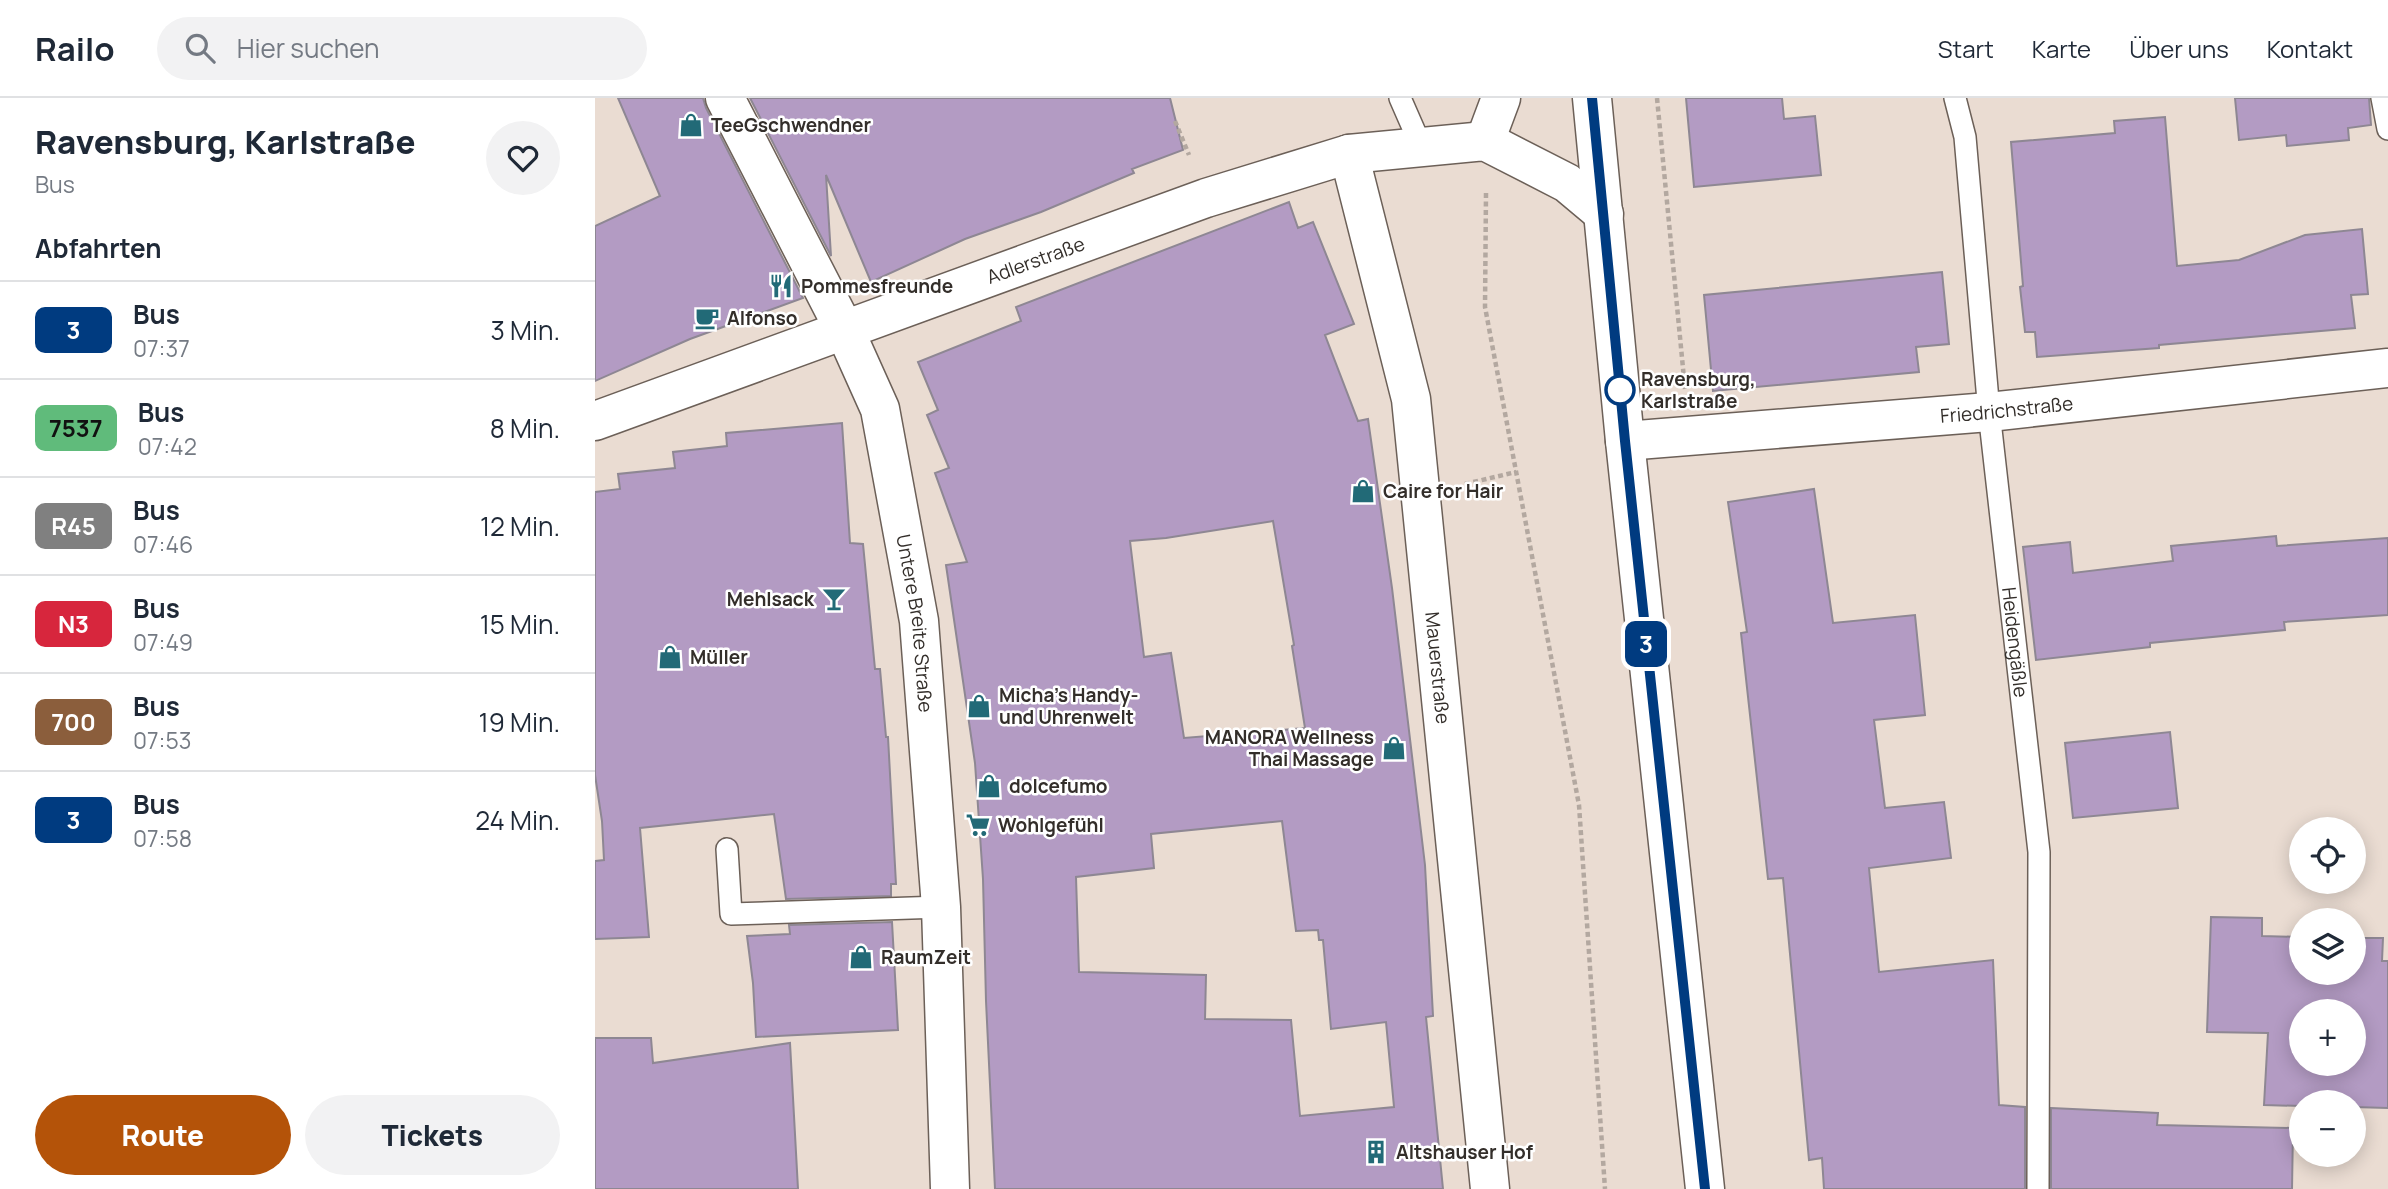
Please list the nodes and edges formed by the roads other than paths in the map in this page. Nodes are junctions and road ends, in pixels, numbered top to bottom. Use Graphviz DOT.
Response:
graph roads {
  1 [pos="725,98"];
  2 [pos="1400,98"];
  3 [pos="1501,98"];
  4 [pos="1592,98"];
  5 [pos="1955,98"];
  6 [pos="2382,98"];
  7 [pos="2388,129"];
  8 [pos="1485,141"];
  9 [pos="1421,146"];
  10 [pos="1349,154"];
  11 [pos="1604,214"];
  12 [pos="845,331"];
  13 [pos="2388,368"];
  14 [pos="1989,412"];
  15 [pos="595,421"];
  16 [pos="1625,441"];
  17 [pos="727,849"];
  18 [pos="941,907"];
  19 [pos="950,1189"];
  20 [pos="1490,1189"];
  21 [pos="1705,1189"];
  22 [pos="2038,1189"];
  1 -- 12 [label="street, Untere Breite Straße"];
  2 -- 9 [label="lane"];
  3 -- 8 [label="street"];
  4 -- 11 [label="street"];
  5 -- 14 [label="lane, Heidengäßle"];
  6 -- 7 [label="lane"];
  8 -- 9 [label="street, Adlerstraße"];
  8 -- 11 [label="street"];
  9 -- 10 [label="street, Adlerstraße"];
  10 -- 12 [label="street, Adlerstraße"];
  10 -- 20 [label="street, Mauerstraße"];
  11 -- 16 [label="street"];
  12 -- 15 [label="street, Adlerstraße"];
  12 -- 18 [label="street, Untere Breite Straße"];
  13 -- 14 [label="street, Friedrichstraße"];
  14 -- 16 [label="street, Friedrichstraße"];
  14 -- 22 [label="lane, Heidengäßle"];
  16 -- 21 [label="street"];
  17 -- 18 [label="lane"];
  18 -- 19 [label="street, Untere Breite Straße"];
}
